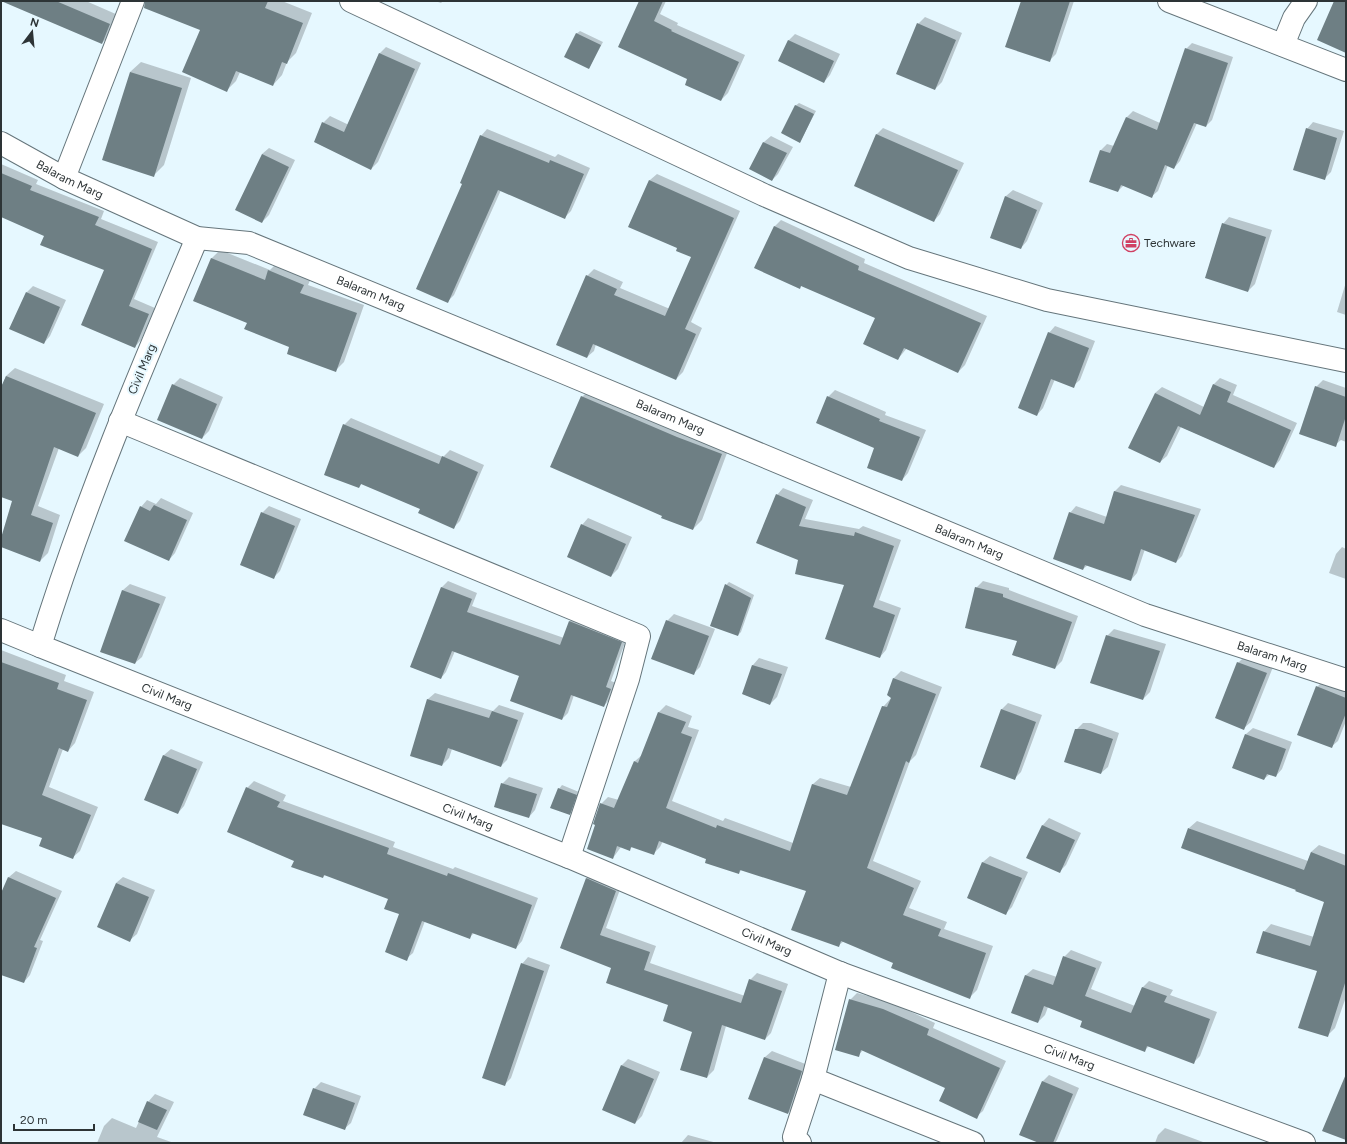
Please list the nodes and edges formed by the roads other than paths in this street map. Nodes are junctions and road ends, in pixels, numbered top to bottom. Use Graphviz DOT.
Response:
graph roads {
  1 [pos="133,1"];
  2 [pos="350,1"];
  3 [pos="1169,1"];
  4 [pos="1306,1"];
  5 [pos="1283,45"];
  6 [pos="1346,70"];
  7 [pos="1,143"];
  8 [pos="64,178"];
  9 [pos="197,238"];
  10 [pos="1346,361"];
  11 [pos="120,421"];
  12 [pos="1,630"];
  13 [pos="40,646"];
  14 [pos="1346,680"];
  15 [pos="569,857"];
  16 [pos="840,973"];
  17 [pos="813,1079"];
  18 [pos="800,1143"];
  19 [pos="973,1143"];
  20 [pos="1304,1143"];
  1 -- 8 [label="street"];
  2 -- 10 [label="street"];
  3 -- 5 [label="street"];
  4 -- 5 [label="street"];
  5 -- 6 [label="street"];
  7 -- 8 [label="street, Balaram Marg"];
  8 -- 9 [label="street, Balaram Marg"];
  9 -- 11 [label="street, Civil Marg"];
  9 -- 14 [label="street, Balaram Marg"];
  11 -- 13 [label="street, Civil Marg"];
  11 -- 15 [label="street"];
  12 -- 13 [label="street"];
  13 -- 15 [label="street, Civil Marg"];
  15 -- 16 [label="street, Civil Marg"];
  16 -- 17 [label="street"];
  16 -- 20 [label="street, Civil Marg"];
  17 -- 18 [label="street"];
  17 -- 19 [label="street"];
}
